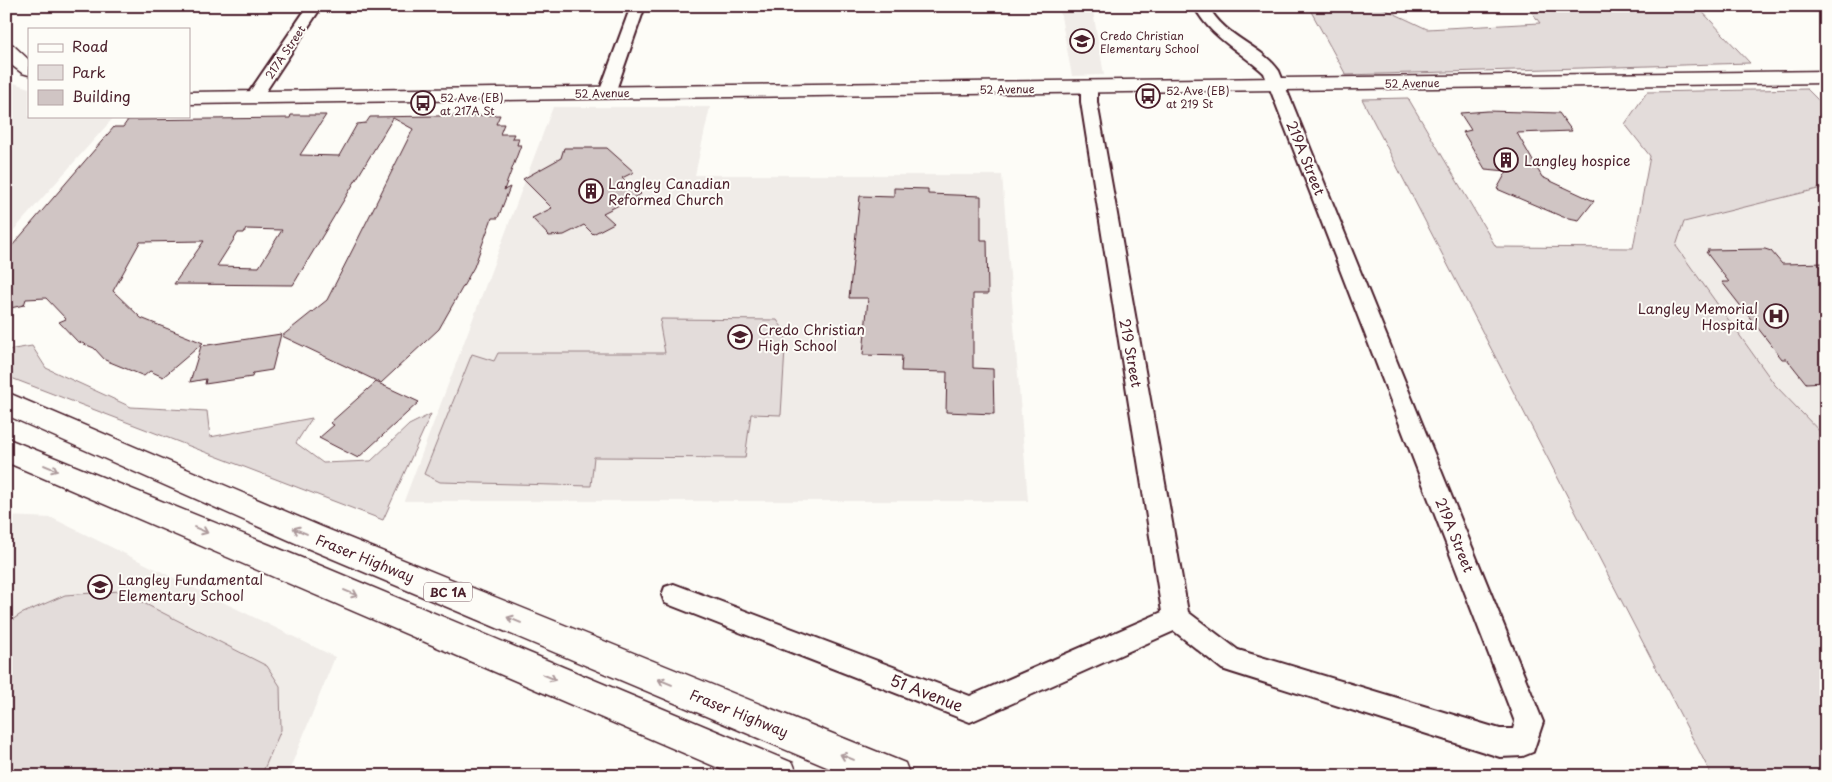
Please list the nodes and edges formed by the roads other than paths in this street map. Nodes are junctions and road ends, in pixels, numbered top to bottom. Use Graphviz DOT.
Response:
graph roads {
  1 [pos="315,6"];
  2 [pos="638,6"];
  3 [pos="1201,6"];
  4 [pos="6,49"];
  5 [pos="28,67"];
  6 [pos="1826,77"];
  7 [pos="1277,85"];
  8 [pos="1088,88"];
  9 [pos="607,93"];
  10 [pos="190,98"];
  11 [pos="254,98"];
  12 [pos="6,403"];
  13 [pos="6,449"];
  14 [pos="674,595"];
  15 [pos="1176,618"];
  16 [pos="780,776"];
  17 [pos="892,776"];
  1 -- 11 [label="street, 217A Street"];
  2 -- 9 [label="street"];
  3 -- 7 [label="street, 219A Street"];
  4 -- 5 [label="street"];
  6 -- 7 [label="street, 52 Avenue"];
  7 -- 8 [label="street, 52 Avenue"];
  7 -- 15 [label="street, 219A Street"];
  8 -- 9 [label="street, 52 Avenue"];
  8 -- 15 [label="street, 219 Street"];
  9 -- 11 [label="street, 52 Avenue"];
  10 -- 11 [label="street, 52 Avenue"];
  17 -- 12 [label="street, Fraser Highway / BC 1A, one-way"];
  13 -- 16 [label="street, one-way"];
  14 -- 15 [label="street, 51 Avenue"];
}
